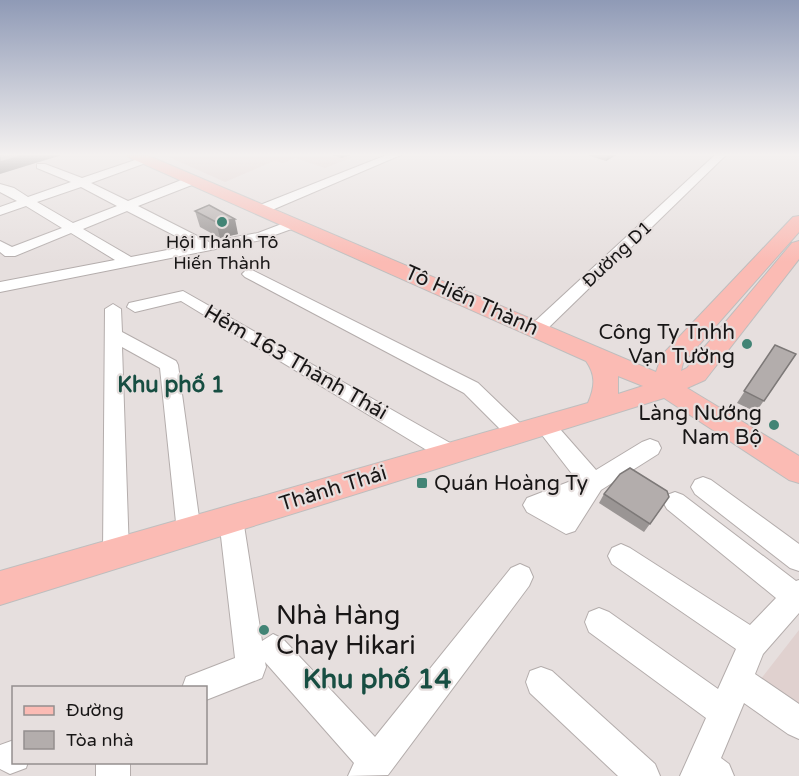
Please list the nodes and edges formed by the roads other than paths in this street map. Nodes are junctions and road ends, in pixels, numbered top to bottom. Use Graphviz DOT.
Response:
graph roads {
  1 [pos="5,190"];
  2 [pos="58,190"];
  3 [pos="97,190"];
  4 [pos="167,190"];
  5 [pos="215,190"];
  6 [pos="295,190"];
  7 [pos="301,190"];
  8 [pos="684,190"];
  9 [pos="27,201"];
  10 [pos="128,206"];
  11 [pos="254,208"];
  12 [pos="0,211"];
  13 [pos="799,220"];
  14 [pos="292,224"];
  15 [pos="71,228"];
  16 [pos="0,245"];
  17 [pos="206,246"];
  18 [pos="799,247"];
  19 [pos="127,261"];
  20 [pos="773,262"];
  21 [pos="250,273"];
  22 [pos="0,287"];
  23 [pos="135,307"];
  24 [pos="112,309"];
  25 [pos="537,329"];
  26 [pos="113,334"];
  27 [pos="593,354"];
  28 [pos="666,386"];
  29 [pos="598,410"];
  30 [pos="531,430"];
  31 [pos="650,448"];
  32 [pos="451,454"];
  33 [pos="799,471"];
  34 [pos="703,487"];
  35 [pos="675,502"];
  36 [pos="231,519"];
  37 [pos="189,532"];
  38 [pos="116,553"];
  39 [pos="621,556"];
  40 [pos="799,559"];
  41 [pos="520,577"];
  42 [pos="0,588"];
  43 [pos="797,595"];
  44 [pos="599,622"];
  45 [pos="753,644"];
  46 [pos="273,649"];
  47 [pos="737,680"];
  48 [pos="541,682"];
  49 [pos="200,686"];
  50 [pos="723,712"];
  51 [pos="799,723"];
  52 [pos="371,769"];
  53 [pos="705,772"];
  54 [pos="643,776"];
  1 -- 9 [label="street"];
  2 -- 9 [label="street"];
  3 -- 10 [label="street"];
  4 -- 10 [label="street"];
  5 -- 11 [label="main road, Tô Hiến Thành"];
  6 -- 11 [label="street"];
  7 -- 11 [label="street"];
  8 -- 25 [label="street, Đường D1"];
  9 -- 12 [label="street"];
  9 -- 15 [label="street"];
  10 -- 15 [label="street"];
  10 -- 17 [label="street"];
  11 -- 14 [label="main road, Tô Hiến Thành"];
  13 -- 20 [label="main road, Thành Thái"];
  14 -- 17 [label="street"];
  14 -- 25 [label="main road, Tô Hiến Thành"];
  15 -- 16 [label="street"];
  15 -- 19 [label="street"];
  17 -- 19 [label="street"];
  18 -- 20 [label="main road, Thành Thái"];
  19 -- 22 [label="street"];
  20 -- 28 [label="main road, Thành Thái"];
  21 -- 30 [label="street"];
  23 -- 32 [label="street, Hẻm 163 Thành Thái"];
  24 -- 26 [label="street"];
  25 -- 27 [label="main road, Tô Hiến Thành"];
  26 -- 37 [label="street"];
  26 -- 38 [label="street"];
  27 -- 28 [label="main road, Tô Hiến Thành"];
  27 -- 29 [label="main road"];
  28 -- 29 [label="main road, Thành Thái"];
  28 -- 33 [label="main road, Tô Hiến Thành"];
  29 -- 30 [label="main road, Thành Thái"];
  30 -- 31 [label="street"];
  30 -- 32 [label="main road, Thành Thái"];
  32 -- 36 [label="main road, Thành Thái"];
  34 -- 40 [label="street"];
  35 -- 43 [label="street"];
  36 -- 37 [label="main road, Thành Thái"];
  36 -- 49 [label="street"];
  37 -- 38 [label="main road, Thành Thái"];
  38 -- 42 [label="main road, Thành Thái"];
  39 -- 45 [label="street"];
  41 -- 52 [label="street"];
  43 -- 45 [label="street"];
  44 -- 50 [label="street"];
  45 -- 47 [label="street"];
  46 -- 52 [label="street"];
  47 -- 50 [label="street"];
  47 -- 51 [label="street"];
  48 -- 54 [label="street"];
  50 -- 53 [label="street"];
}
